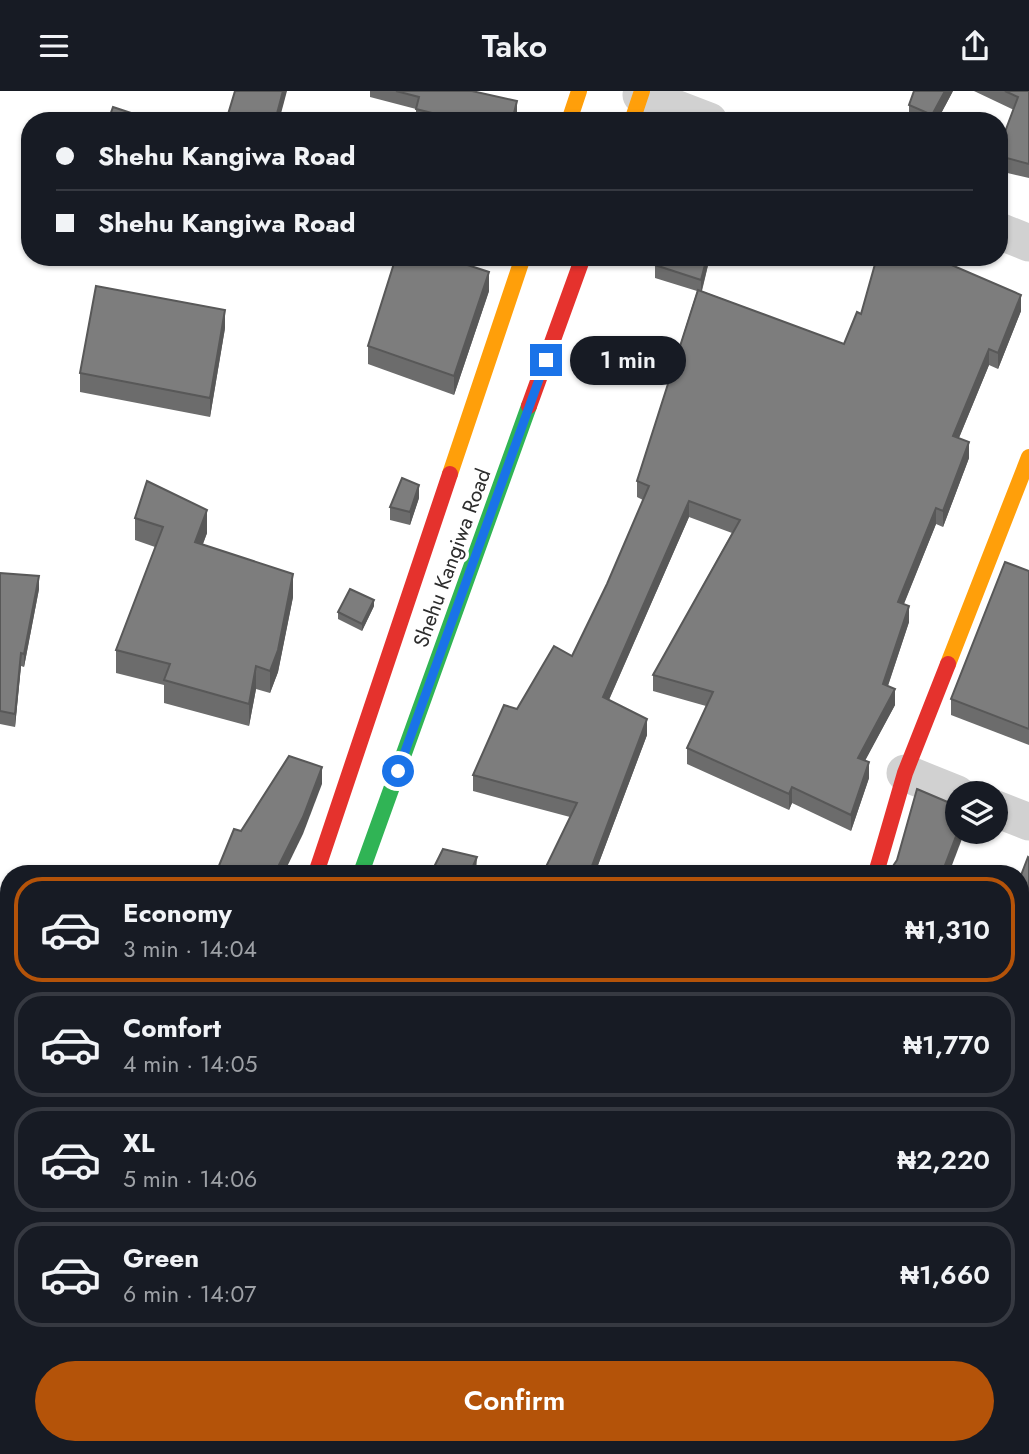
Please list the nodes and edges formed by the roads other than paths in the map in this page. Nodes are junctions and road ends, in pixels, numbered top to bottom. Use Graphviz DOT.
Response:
graph roads {
  1 [pos="579,91"];
  2 [pos="638,102"];
  3 [pos="572,112"];
  4 [pos="675,112"];
  5 [pos="1008,235"];
  6 [pos="1029,243"];
  7 [pos="520,266"];
  8 [pos="580,266"];
  9 [pos="1029,457"];
  10 [pos="905,773"];
  11 [pos="945,789"];
  12 [pos="1008,814"];
  13 [pos="1029,822"];
  14 [pos="319,865"];
  15 [pos="364,865"];
  16 [pos="878,865"];
  1 -- 3 [label="main road"];
  2 -- 4 [label="street"];
  5 -- 6 [label="street"];
  7 -- 14 [label="main road, Shehu Kangiwa Road"];
  8 -- 15 [label="main road, Shehu Kangiwa Road"];
  9 -- 10 [label="main road"];
  10 -- 11 [label="street"];
  10 -- 16 [label="main road"];
  12 -- 13 [label="street"];
}
